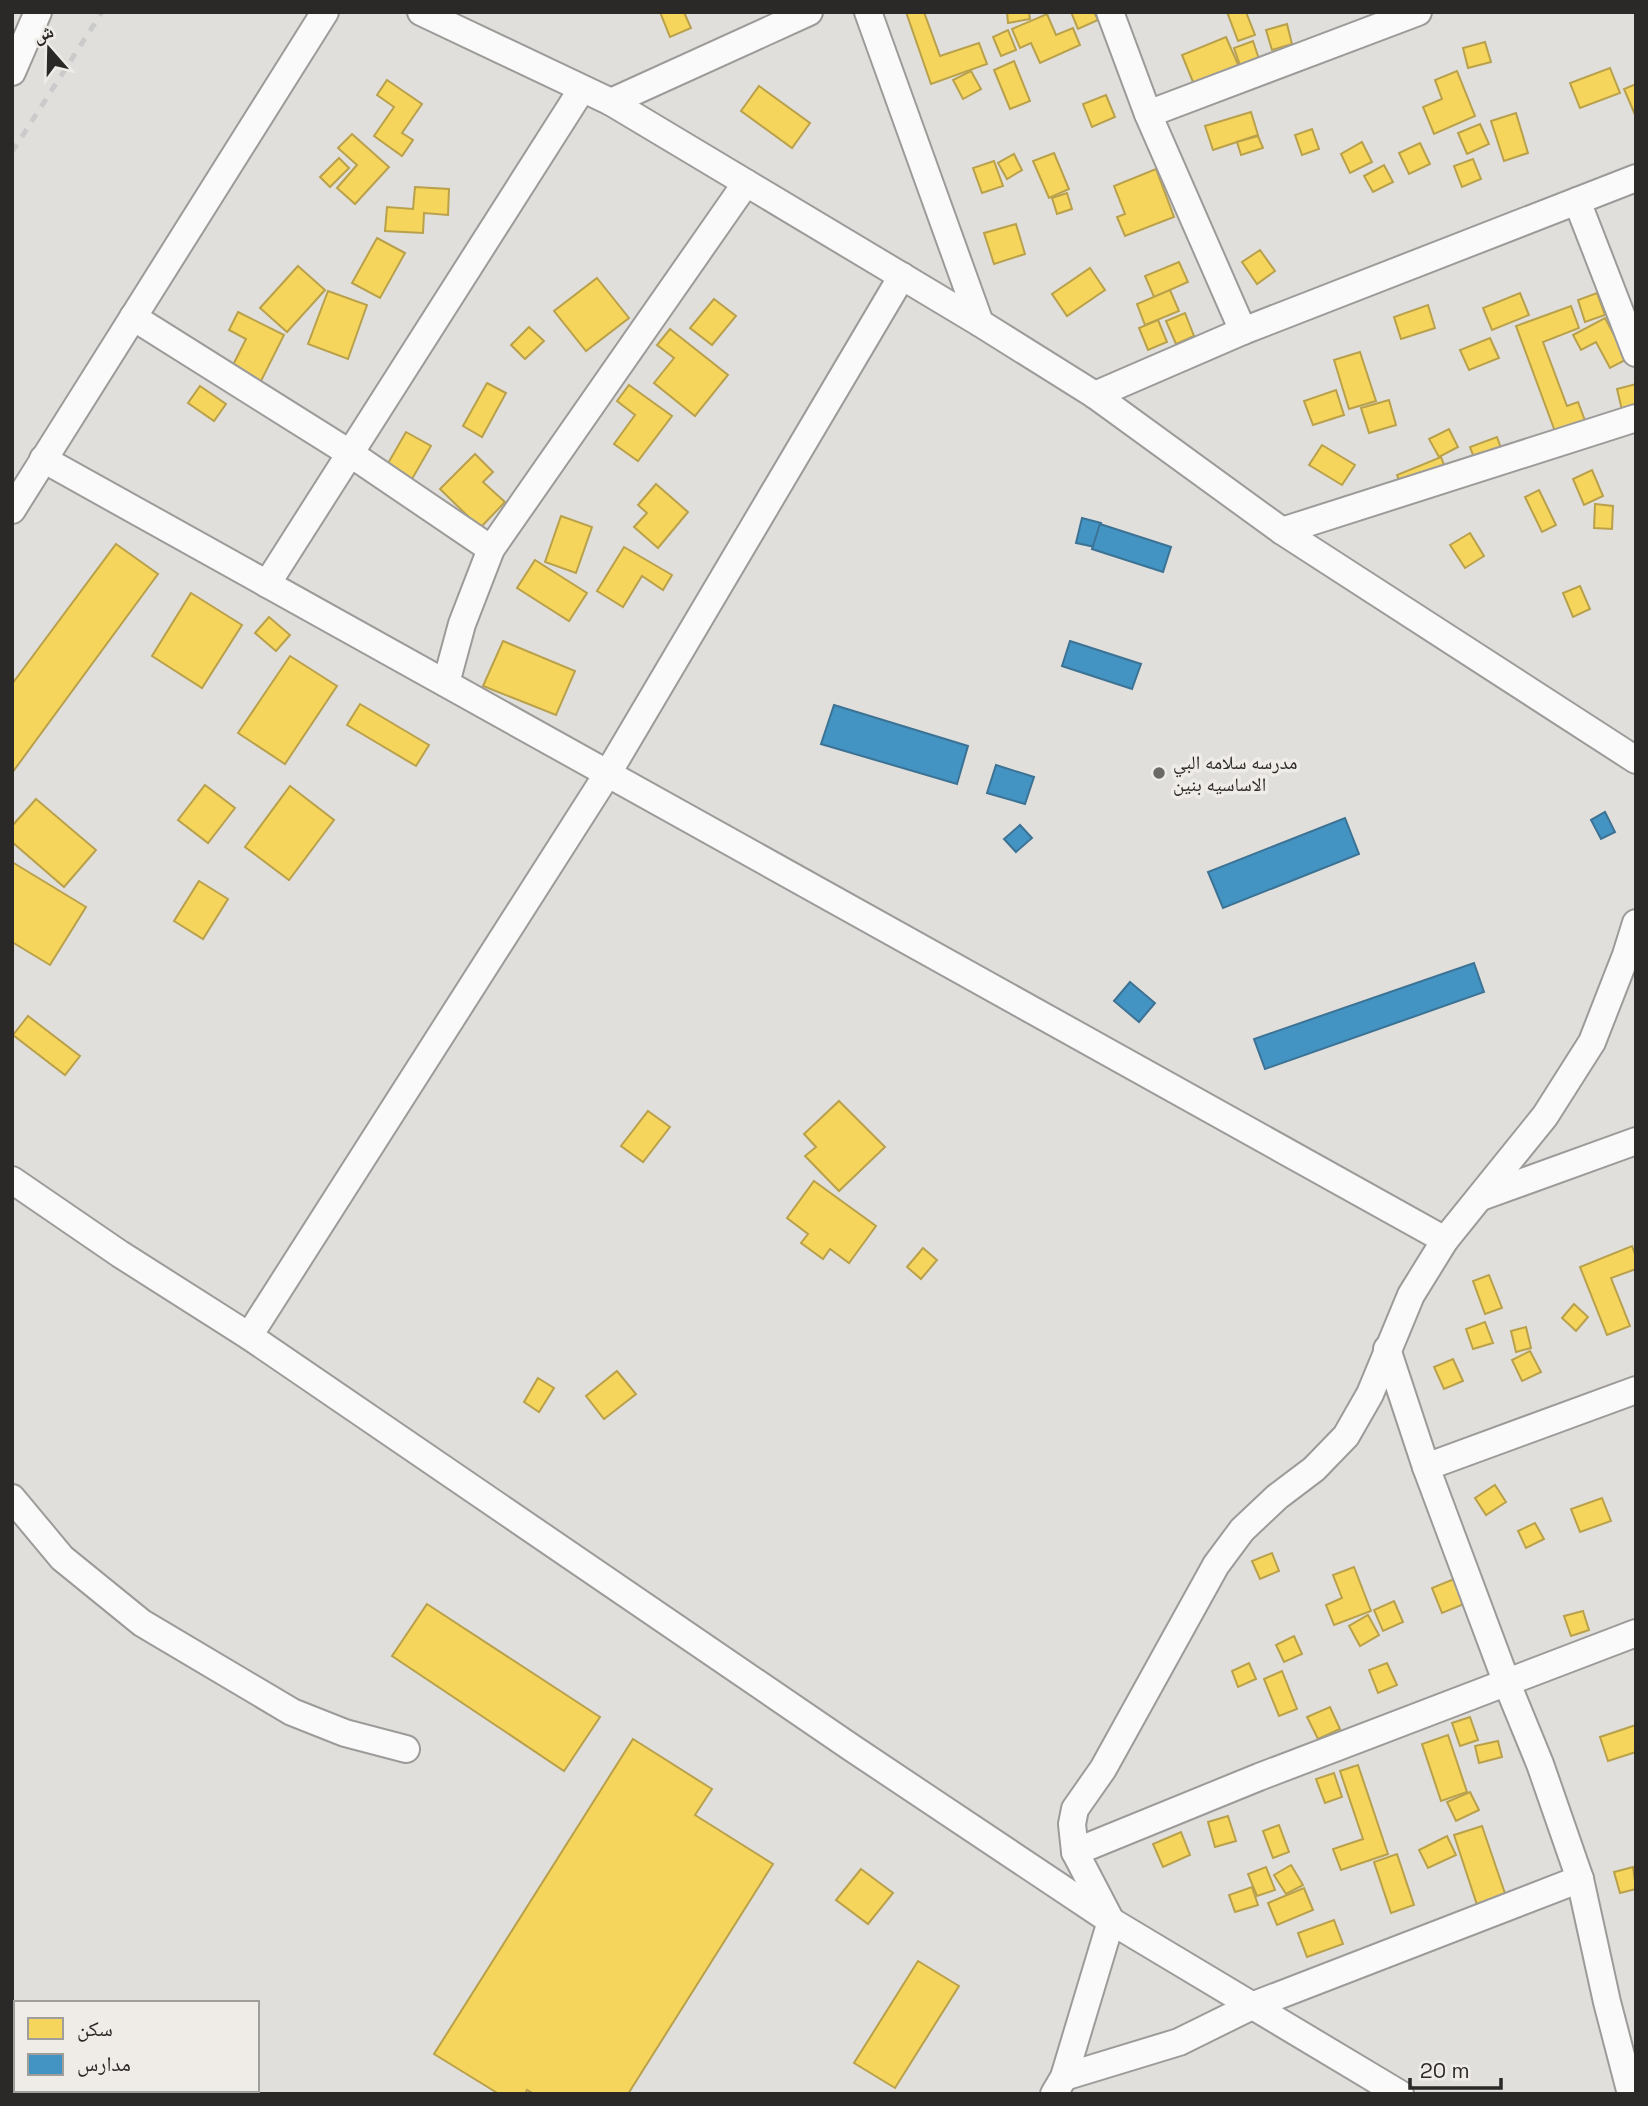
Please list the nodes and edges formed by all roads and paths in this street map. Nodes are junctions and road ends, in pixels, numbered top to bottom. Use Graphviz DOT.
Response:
graph roads {
  1 [pos="38,12"];
  2 [pos="325,12"];
  3 [pos="421,12"];
  4 [pos="810,12"];
  5 [pos="868,12"];
  6 [pos="1110,12"];
  7 [pos="1418,12"];
  8 [pos="12,72"];
  9 [pos="582,89"];
  10 [pos="611,102"];
  11 [pos="1148,114"];
  12 [pos="1636,177"];
  13 [pos="746,183"];
  14 [pos="1577,201"];
  15 [pos="902,276"];
  16 [pos="133,317"];
  17 [pos="980,323"];
  18 [pos="1243,331"];
  19 [pos="1636,354"];
  20 [pos="1095,394"];
  21 [pos="1636,418"];
  22 [pos="351,454"];
  23 [pos="43,459"];
  24 [pos="12,510"];
  25 [pos="1282,531"];
  26 [pos="491,549"];
  27 [pos="267,584"];
  28 [pos="446,683"];
  29 [pos="1636,761"];
  30 [pos="608,773"];
  31 [pos="1636,923"];
  32 [pos="1636,1141"];
  33 [pos="12,1180"];
  34 [pos="1479,1198"];
  35 [pos="1445,1240"];
  36 [pos="248,1336"];
  37 [pos="1387,1349"];
  38 [pos="1636,1390"];
  39 [pos="1426,1467"];
  40 [pos="12,1498"];
  41 [pos="1636,1633"];
  42 [pos="1506,1681"];
  43 [pos="406,1749"];
  44 [pos="1075,1852"];
  45 [pos="1580,1879"];
  46 [pos="1111,1920"];
  47 [pos="1254,2006"];
  48 [pos="1058,2085"];
  49 [pos="1400,2094"];
  50 [pos="1631,2094"];
  1 -- 8 [label="street"];
  2 -- 16 [label="street"];
  3 -- 9 [label="street"];
  4 -- 10 [label="street"];
  5 -- 17 [label="street"];
  6 -- 11 [label="street"];
  7 -- 11 [label="street"];
  9 -- 10 [label="street"];
  9 -- 22 [label="street"];
  10 -- 13 [label="street"];
  11 -- 18 [label="street"];
  12 -- 14 [label="street"];
  13 -- 15 [label="street"];
  13 -- 26 [label="street"];
  14 -- 18 [label="street"];
  14 -- 19 [label="street"];
  15 -- 17 [label="street"];
  15 -- 30 [label="street"];
  16 -- 22 [label="street"];
  16 -- 23 [label="street"];
  17 -- 20 [label="street"];
  18 -- 20 [label="street"];
  20 -- 25 [label="street"];
  21 -- 25 [label="street"];
  22 -- 26 [label="street"];
  22 -- 27 [label="street"];
  23 -- 24 [label="street"];
  23 -- 27 [label="street"];
  25 -- 29 [label="street"];
  26 -- 28 [label="street"];
  27 -- 28 [label="street"];
  28 -- 30 [label="street"];
  30 -- 35 [label="street"];
  30 -- 36 [label="street"];
  31 -- 34 [label="street"];
  32 -- 34 [label="street"];
  33 -- 36 [label="street"];
  34 -- 35 [label="street"];
  35 -- 37 [label="street"];
  36 -- 46 [label="street"];
  37 -- 39 [label="street"];
  37 -- 44 [label="street"];
  38 -- 39 [label="street"];
  39 -- 42 [label="street"];
  40 -- 43 [label="street"];
  41 -- 42 [label="street"];
  42 -- 44 [label="street"];
  42 -- 45 [label="street"];
  44 -- 46 [label="street"];
  45 -- 47 [label="street"];
  45 -- 50 [label="street"];
  46 -- 47 [label="street"];
  46 -- 48 [label="street"];
  47 -- 48 [label="street"];
  47 -- 49 [label="street"];
}
